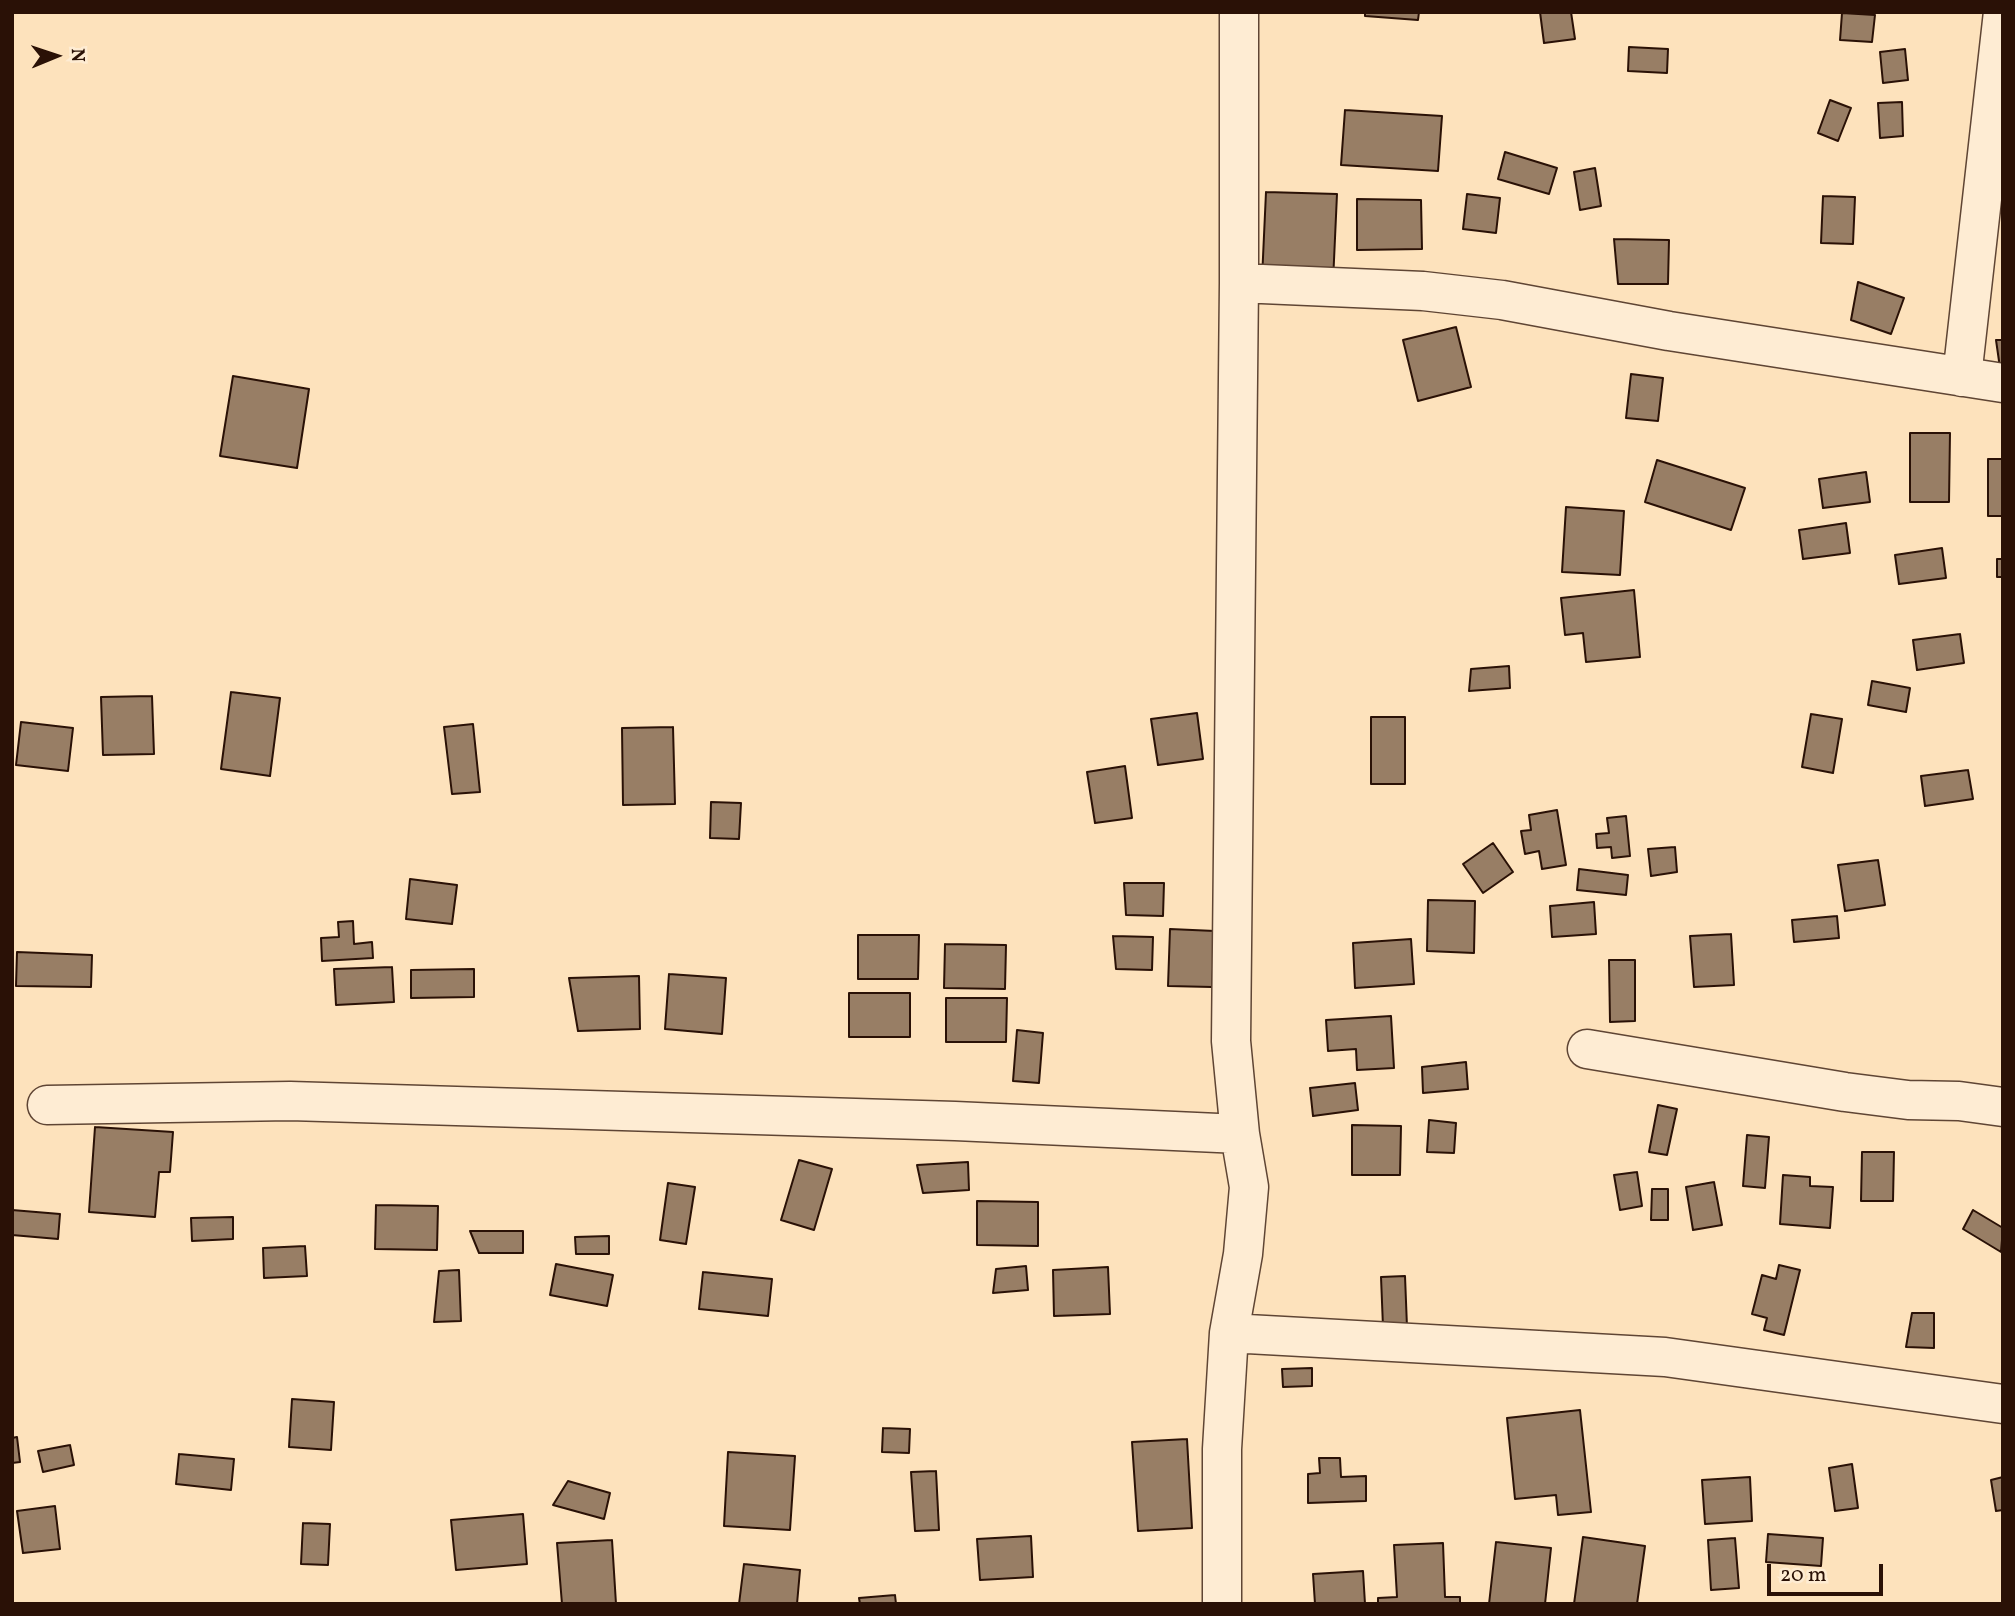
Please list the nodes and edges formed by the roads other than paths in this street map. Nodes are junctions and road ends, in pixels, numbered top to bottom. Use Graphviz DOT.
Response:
graph roads {
  1 [pos="1239,12"];
  2 [pos="2003,12"];
  3 [pos="1239,283"];
  4 [pos="1962,377"];
  5 [pos="2003,383"];
  6 [pos="1587,1049"];
  7 [pos="47,1105"];
  8 [pos="2003,1107"];
  9 [pos="1240,1135"];
  10 [pos="1228,1333"];
  11 [pos="2003,1404"];
  12 [pos="1222,1604"];
  1 -- 3 [label="street"];
  2 -- 4 [label="street"];
  3 -- 4 [label="street"];
  3 -- 9 [label="street"];
  4 -- 5 [label="street"];
  6 -- 8 [label="street"];
  7 -- 9 [label="street"];
  9 -- 10 [label="street"];
  10 -- 11 [label="street"];
  10 -- 12 [label="street"];
}
